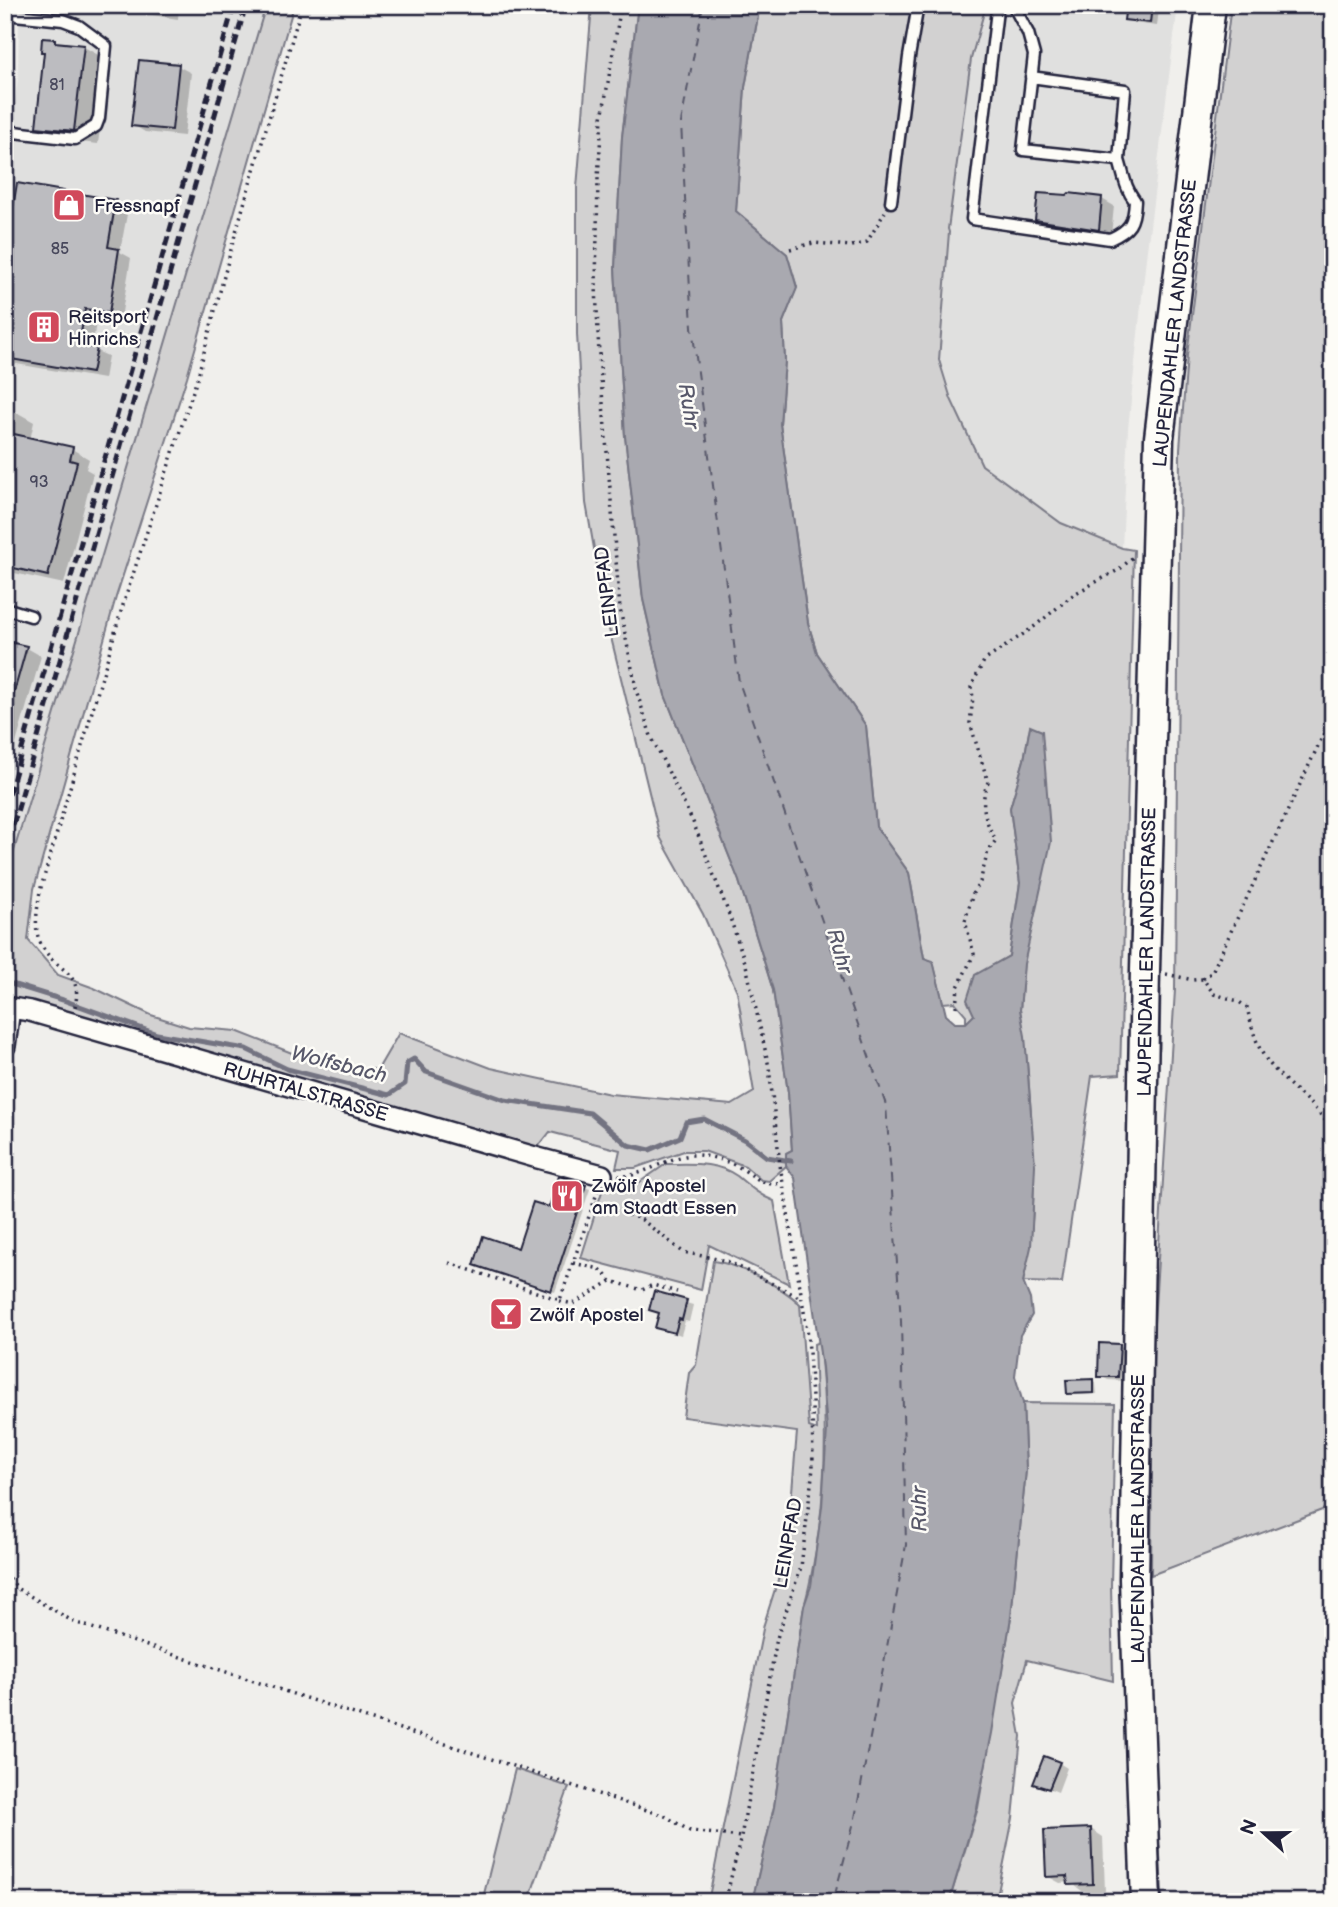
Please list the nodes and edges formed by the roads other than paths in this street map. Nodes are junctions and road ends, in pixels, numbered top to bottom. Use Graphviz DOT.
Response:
graph roads {
  1 [pos="918,5"];
  2 [pos="1000,5"];
  3 [pos="1013,5"];
  4 [pos="1211,5"];
  5 [pos="5,14"];
  6 [pos="1031,76"];
  7 [pos="5,131"];
  8 [pos="1119,160"];
  9 [pos="891,202"];
  10 [pos="5,608"];
  11 [pos="30,615"];
  12 [pos="8,1008"];
  13 [pos="5,1046"];
  14 [pos="602,1175"];
  15 [pos="1146,1902"];
  1 -- 9 [label="lane"];
  2 -- 8 [label="lane"];
  3 -- 6 [label="lane"];
  4 -- 15 [label="main road, LAUPENDAHLER LANDSTRASSE"];
  5 -- 7 [label="lane"];
  6 -- 8 [label="lane"];
  6 -- 8 [label="lane"];
  10 -- 11 [label="lane"];
  12 -- 13 [label="street, RUHRTALSTRASSE"];
  12 -- 14 [label="street, RUHRTALSTRASSE"];
}
